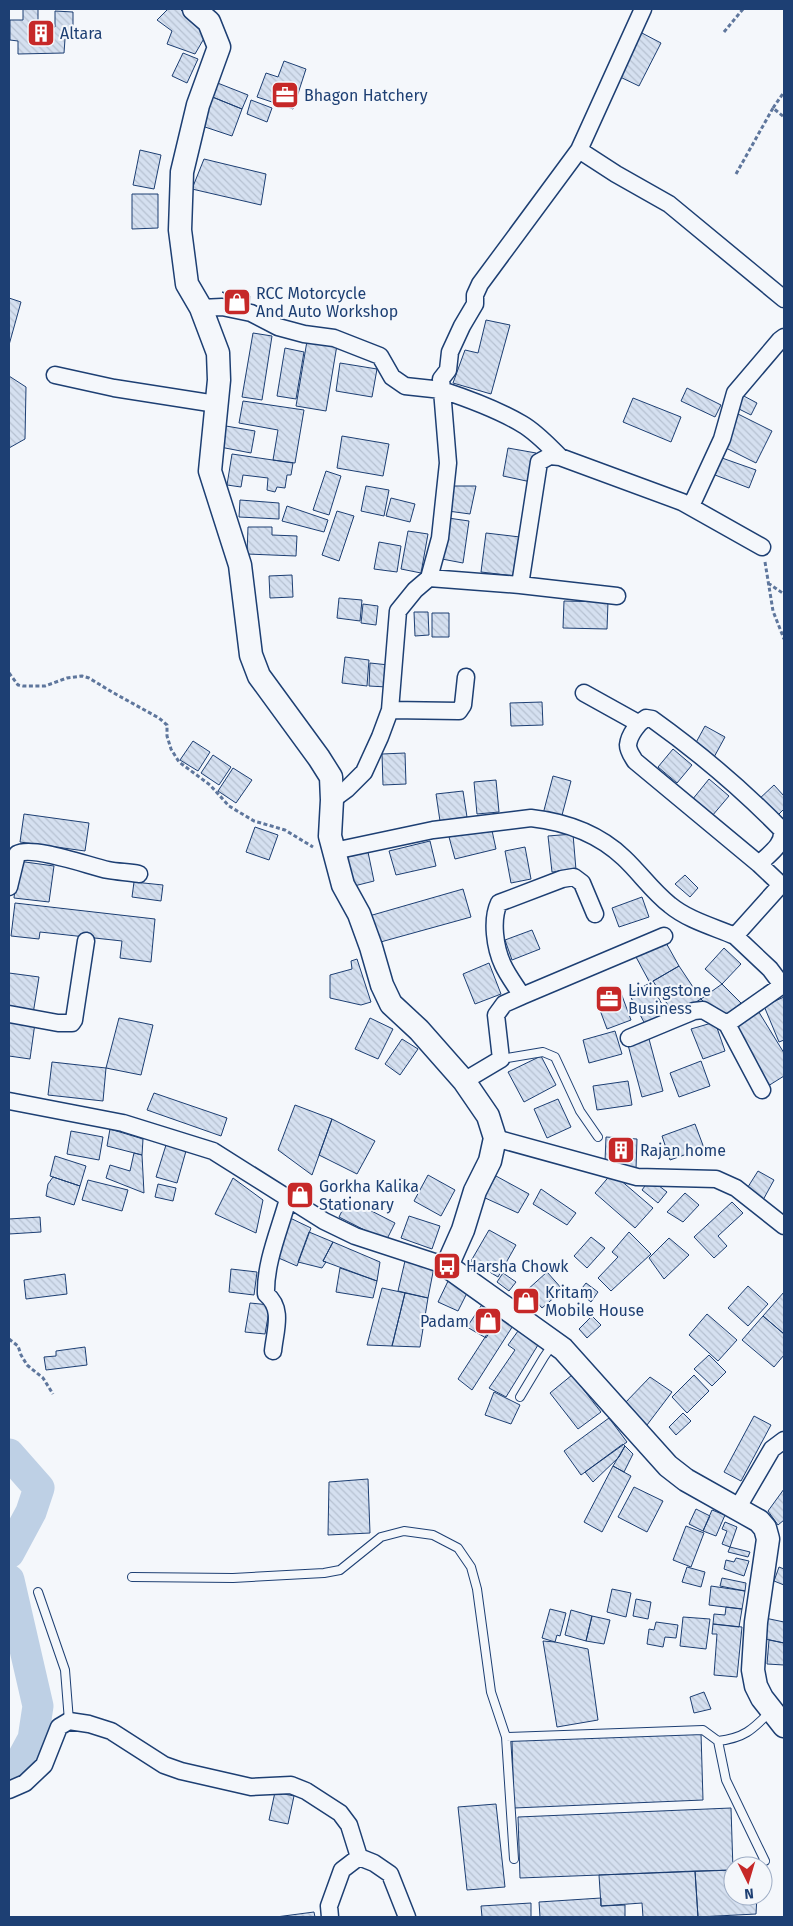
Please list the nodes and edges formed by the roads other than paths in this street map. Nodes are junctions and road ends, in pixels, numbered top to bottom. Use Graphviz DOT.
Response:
graph roads {
  1 [pos="642,9"];
  2 [pos="207,13"];
  3 [pos="580,150"];
  4 [pos="784,299"];
  5 [pos="201,308"];
  6 [pos="784,337"];
  7 [pos="55,375"];
  8 [pos="442,390"];
  9 [pos="216,404"];
  10 [pos="560,457"];
  11 [pos="690,506"];
  12 [pos="762,547"];
  13 [pos="429,578"];
  14 [pos="520,585"];
  15 [pos="617,596"];
  16 [pos="466,677"];
  17 [pos="584,693"];
  18 [pos="390,710"];
  19 [pos="638,723"];
  20 [pos="332,800"];
  21 [pos="16,847"];
  22 [pos="334,851"];
  23 [pos="759,864"];
  24 [pos="139,874"];
  25 [pos="9,887"];
  26 [pos="595,914"];
  27 [pos="664,936"];
  28 [pos="735,936"];
  29 [pos="86,941"];
  30 [pos="783,985"];
  31 [pos="522,996"];
  32 [pos="9,1014"];
  33 [pos="727,1024"];
  34 [pos="629,1038"];
  35 [pos="501,1059"];
  36 [pos="464,1080"];
  37 [pos="762,1090"];
  38 [pos="9,1101"];
  39 [pos="598,1137"];
  40 [pos="495,1138"];
  41 [pos="288,1199"];
  42 [pos="784,1226"];
  43 [pos="447,1266"];
  44 [pos="554,1343"];
  45 [pos="273,1351"];
  46 [pos="520,1397"];
  47 [pos="784,1440"];
  48 [pos="738,1509"];
  49 [pos="132,1577"];
  50 [pos="38,1592"];
  51 [pos="777,1717"];
  52 [pos="69,1721"];
  53 [pos="506,1737"];
  54 [pos="718,1741"];
  55 [pos="9,1790"];
  56 [pos="763,1856"];
  57 [pos="359,1857"];
  58 [pos="514,1859"];
  59 [pos="330,1917"];
  60 [pos="407,1917"];
  1 -- 3 [label="street"];
  2 -- 5 [label="street"];
  3 -- 4 [label="street"];
  3 -- 8 [label="street"];
  5 -- 8 [label="street"];
  5 -- 9 [label="street"];
  6 -- 11 [label="street"];
  7 -- 9 [label="street"];
  8 -- 10 [label="street"];
  8 -- 13 [label="street"];
  9 -- 20 [label="street"];
  10 -- 11 [label="street"];
  10 -- 14 [label="street"];
  11 -- 12 [label="street"];
  13 -- 14 [label="street"];
  13 -- 18 [label="street"];
  14 -- 15 [label="street"];
  16 -- 18 [label="street"];
  17 -- 19 [label="street"];
  18 -- 20 [label="street"];
  19 -- 23 [label="street"];
  19 -- 23 [label="street"];
  20 -- 22 [label="street"];
  21 -- 24 [label="street"];
  21 -- 25 [label="street"];
  22 -- 28 [label="street"];
  22 -- 36 [label="street"];
  23 -- 28 [label="street"];
  26 -- 31 [label="street"];
  27 -- 31 [label="street"];
  28 -- 30 [label="street"];
  29 -- 32 [label="street"];
  30 -- 33 [label="street"];
  31 -- 35 [label="street"];
  33 -- 34 [label="street"];
  33 -- 37 [label="street"];
  35 -- 36 [label="street"];
  35 -- 39 [label="lane"];
  36 -- 40 [label="street"];
  38 -- 41 [label="street"];
  40 -- 42 [label="street"];
  40 -- 43 [label="street"];
  41 -- 43 [label="street"];
  41 -- 45 [label="street"];
  43 -- 44 [label="street"];
  44 -- 46 [label="lane"];
  44 -- 48 [label="street"];
  47 -- 48 [label="street"];
  48 -- 51 [label="street"];
  49 -- 53 [label="lane"];
  50 -- 52 [label="lane"];
  51 -- 54 [label="lane"];
  52 -- 55 [label="street"];
  52 -- 57 [label="street"];
  53 -- 54 [label="lane"];
  53 -- 58 [label="lane"];
  54 -- 56 [label="lane"];
  57 -- 59 [label="street"];
  57 -- 60 [label="street"];
}
